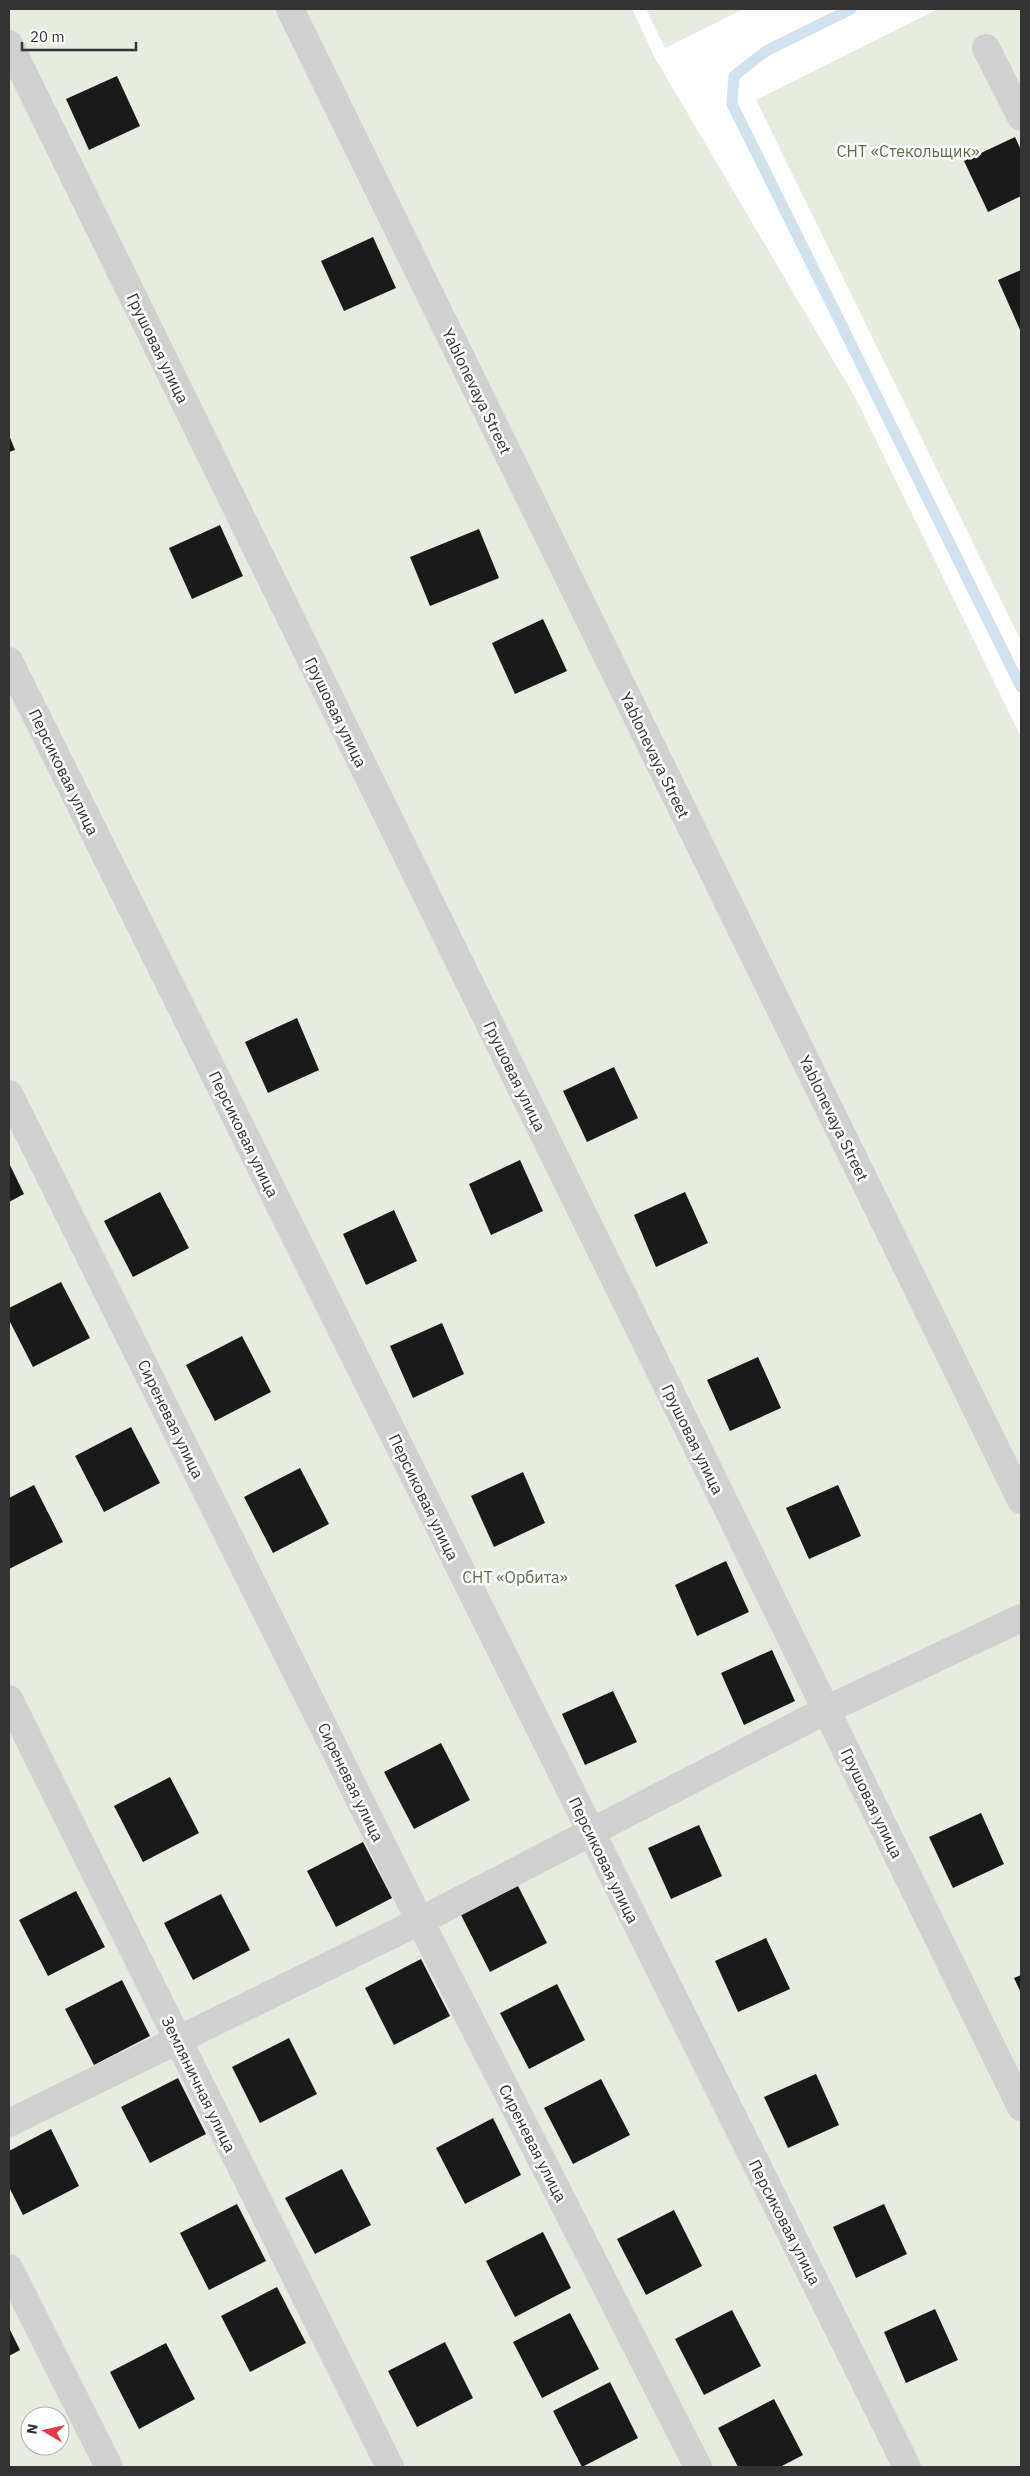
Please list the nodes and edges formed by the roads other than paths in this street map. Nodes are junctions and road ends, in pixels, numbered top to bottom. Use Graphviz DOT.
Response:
graph roads {
  1 [pos="290,9"];
  2 [pos="9,44"];
  3 [pos="986,48"];
  4 [pos="1021,117"];
  5 [pos="9,661"];
  6 [pos="9,1094"];
  7 [pos="1021,1500"];
  8 [pos="1021,1618"];
  9 [pos="9,1700"];
  10 [pos="826,1710"];
  11 [pos="590,1831"];
  12 [pos="420,1921"];
  13 [pos="178,2042"];
  14 [pos="1021,2107"];
  15 [pos="9,2123"];
  16 [pos="9,2268"];
  17 [pos="109,2467"];
  18 [pos="390,2467"];
  19 [pos="698,2467"];
  20 [pos="907,2467"];
  1 -- 7 [label="street, Yablonevaya Street"];
  2 -- 10 [label="street, Грушовая улица"];
  3 -- 4 [label="street"];
  5 -- 11 [label="street, Персиковая улица"];
  6 -- 12 [label="street, Сиреневая улица"];
  8 -- 10 [label="street"];
  9 -- 13 [label="street, Земляничная улица"];
  10 -- 11 [label="street"];
  10 -- 14 [label="street, Грушовая улица"];
  11 -- 12 [label="street"];
  11 -- 20 [label="street, Персиковая улица"];
  12 -- 13 [label="street"];
  12 -- 19 [label="street, Сиреневая улица"];
  13 -- 15 [label="street"];
  13 -- 18 [label="street, Земляничная улица"];
  16 -- 17 [label="street"];
}
